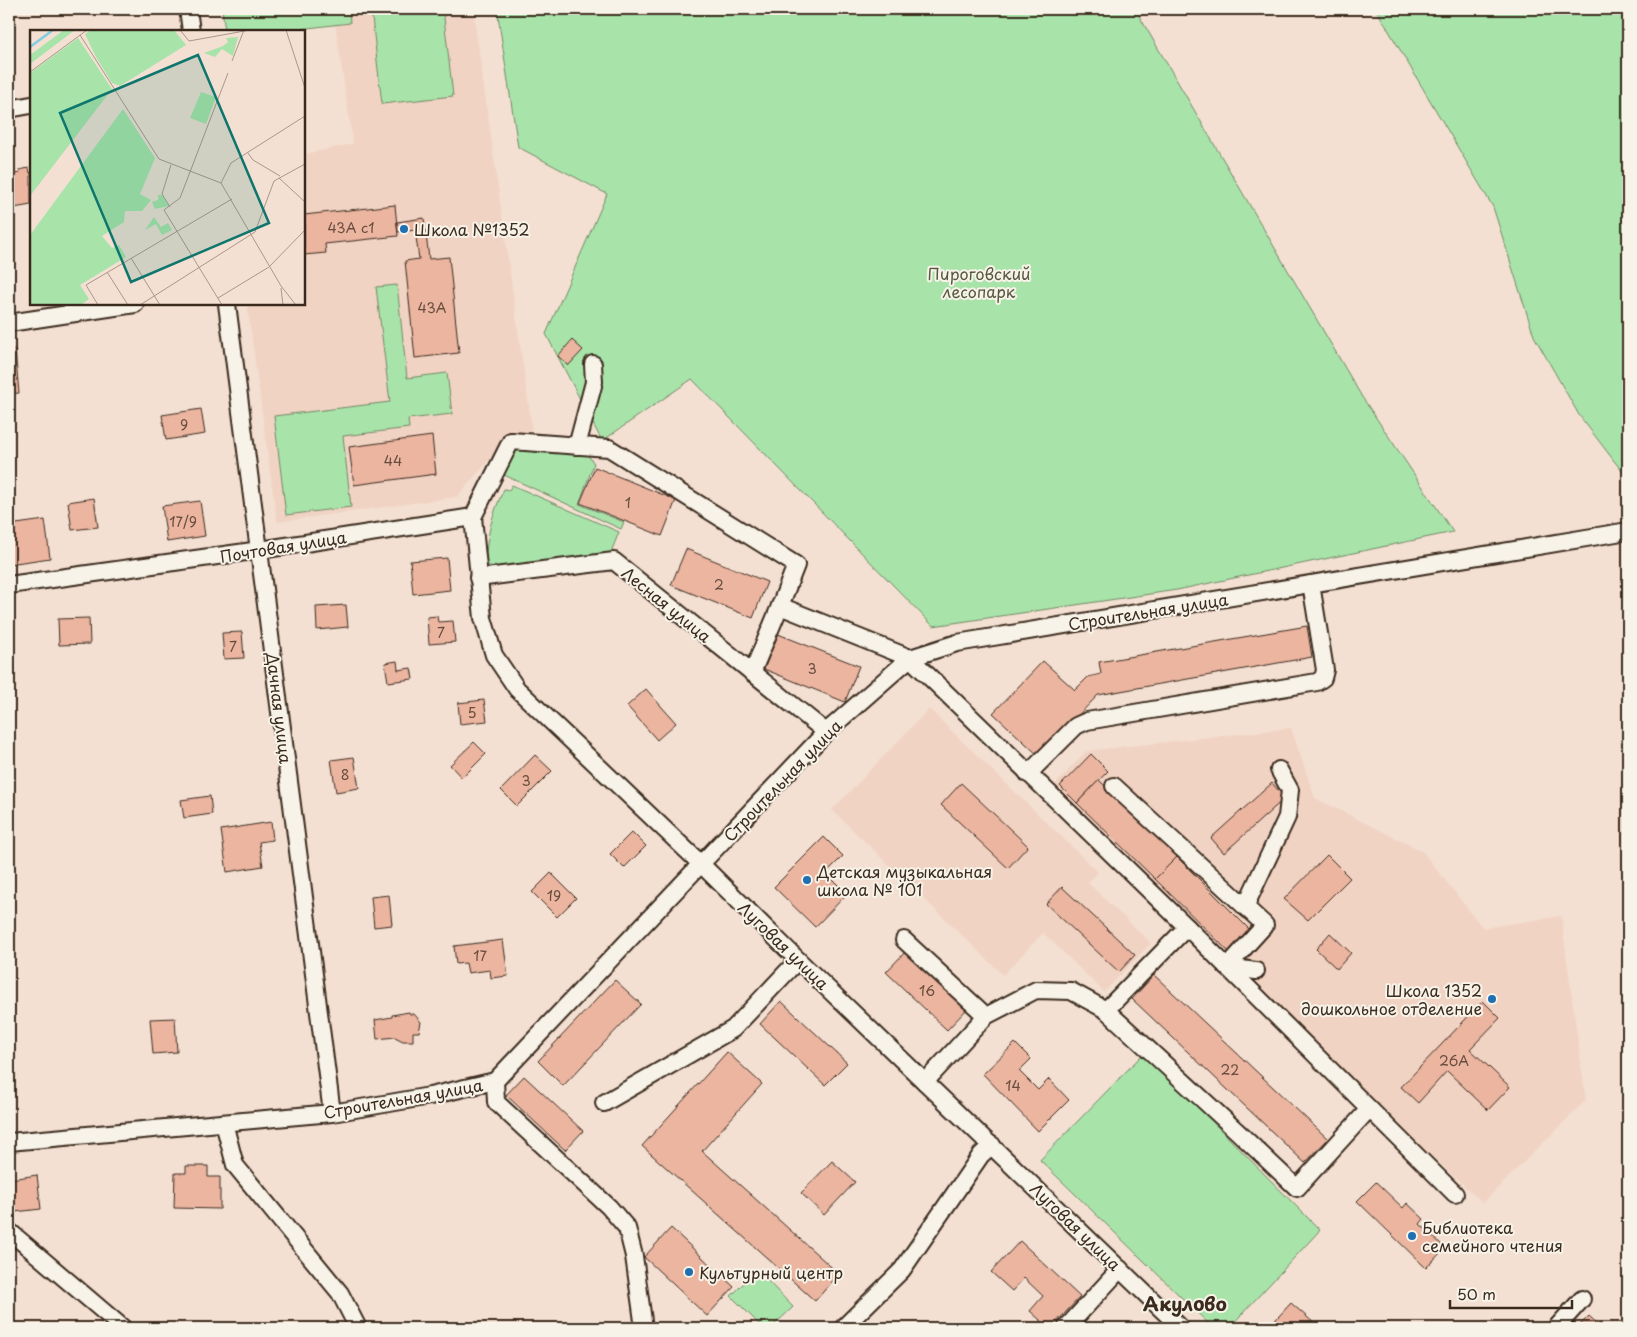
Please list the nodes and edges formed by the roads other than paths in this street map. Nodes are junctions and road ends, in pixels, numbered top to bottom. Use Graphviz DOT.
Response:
graph roads {
  1 [pos="188,9"];
  2 [pos="191,30"];
  3 [pos="30,105"];
  4 [pos="9,109"];
  5 [pos="128,305"];
  6 [pos="227,305"];
  7 [pos="9,323"];
  8 [pos="593,364"];
  9 [pos="577,446"];
  10 [pos="473,517"];
  11 [pos="1628,531"];
  12 [pos="260,550"];
  13 [pos="478,578"];
  14 [pos="1311,584"];
  15 [pos="9,586"];
  16 [pos="780,606"];
  17 [pos="910,658"];
  18 [pos="752,673"];
  19 [pos="826,732"];
  20 [pos="1279,770"];
  21 [pos="1028,774"];
  22 [pos="1114,786"];
  23 [pos="701,864"];
  24 [pos="1245,907"];
  25 [pos="1187,927"];
  26 [pos="904,940"];
  27 [pos="798,960"];
  28 [pos="1227,967"];
  29 [pos="1256,970"];
  30 [pos="1106,1010"];
  31 [pos="986,1016"];
  32 [pos="495,1081"];
  33 [pos="925,1082"];
  34 [pos="604,1102"];
  35 [pos="1369,1109"];
  36 [pos="332,1113"];
  37 [pos="224,1123"];
  38 [pos="9,1142"];
  39 [pos="992,1145"];
  40 [pos="1455,1194"];
  41 [pos="9,1231"];
  42 [pos="1120,1269"];
  43 [pos="1582,1299"];
  44 [pos="123,1328"];
  45 [pos="358,1328"];
  46 [pos="644,1328"];
  47 [pos="843,1328"];
  48 [pos="1066,1328"];
  49 [pos="1181,1328"];
  50 [pos="1556,1328"];
  1 -- 2 [label="street"];
  3 -- 4 [label="street"];
  5 -- 7 [label="street"];
  6 -- 12 [label="street, Дачная улица"];
  8 -- 9 [label="street"];
  9 -- 10 [label="street"];
  9 -- 16 [label="street"];
  10 -- 12 [label="street, Почтовая улица"];
  10 -- 13 [label="street, Луговая улица"];
  11 -- 14 [label="street, Строительная улица"];
  12 -- 15 [label="street, Почтовая улица"];
  12 -- 36 [label="street, Дачная улица"];
  13 -- 18 [label="street, Лесная улица"];
  13 -- 23 [label="street, Луговая улица"];
  14 -- 17 [label="street, Строительная улица"];
  14 -- 21 [label="street"];
  16 -- 17 [label="street"];
  16 -- 18 [label="street"];
  17 -- 19 [label="street, Строительная улица"];
  17 -- 21 [label="street"];
  18 -- 19 [label="street, Лесная улица"];
  19 -- 23 [label="street, Строительная улица"];
  20 -- 24 [label="street"];
  21 -- 25 [label="street"];
  22 -- 24 [label="street"];
  23 -- 27 [label="street, Луговая улица"];
  23 -- 32 [label="street, Строительная улица"];
  24 -- 28 [label="street"];
  25 -- 28 [label="street"];
  25 -- 30 [label="street"];
  26 -- 31 [label="street"];
  27 -- 33 [label="street, Луговая улица"];
  27 -- 34 [label="street"];
  28 -- 29 [label="street"];
  28 -- 35 [label="street"];
  30 -- 31 [label="street"];
  30 -- 35 [label="street"];
  31 -- 33 [label="street"];
  32 -- 36 [label="street, Строительная улица"];
  32 -- 46 [label="street"];
  33 -- 39 [label="street, Луговая улица"];
  35 -- 40 [label="street"];
  36 -- 37 [label="street, Строительная улица"];
  37 -- 38 [label="street, Строительная улица"];
  37 -- 45 [label="street"];
  39 -- 42 [label="street, Луговая улица"];
  39 -- 47 [label="street"];
  41 -- 44 [label="street"];
  42 -- 48 [label="street"];
  42 -- 49 [label="street, Луговая улица"];
  43 -- 50 [label="street"];
}
